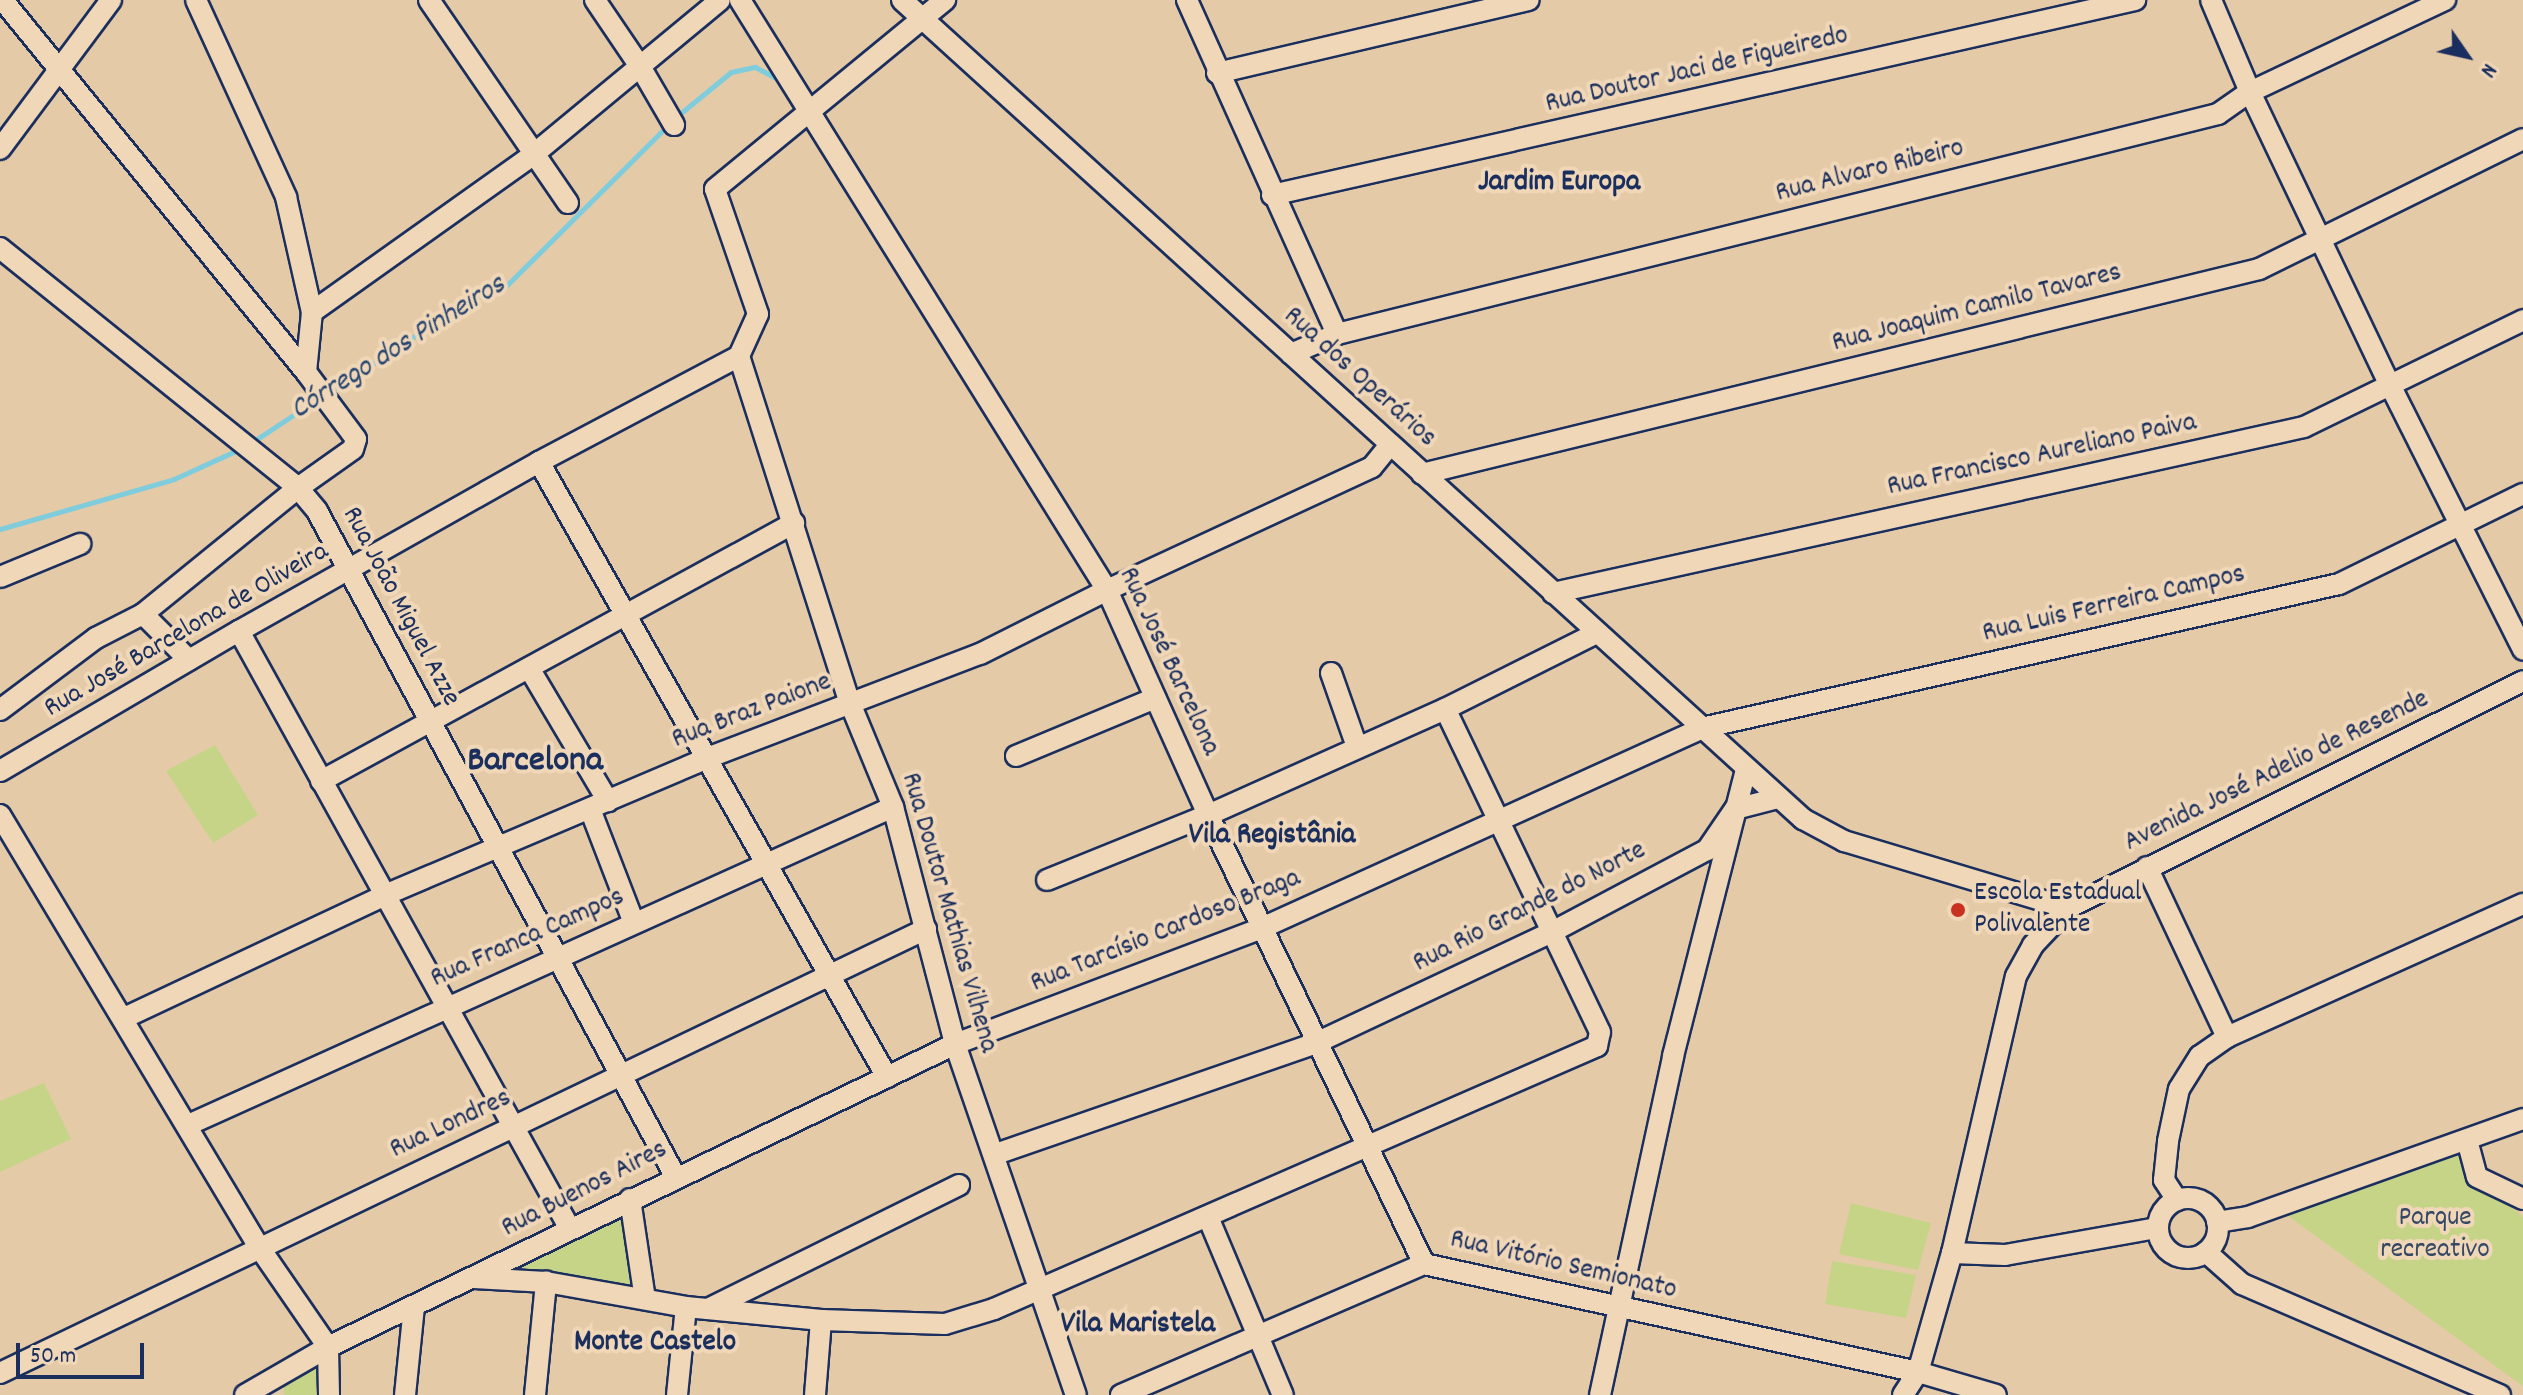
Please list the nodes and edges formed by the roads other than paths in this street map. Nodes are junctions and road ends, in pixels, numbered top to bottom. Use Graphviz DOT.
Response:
graph roads {
  1 [pos="3,0"];
  2 [pos="111,0"];
  3 [pos="196,0"];
  4 [pos="429,0"];
  5 [pos="595,0"];
  6 [pos="720,0"];
  7 [pos="740,0"];
  8 [pos="902,0"];
  9 [pos="945,0"];
  10 [pos="1187,0"];
  11 [pos="1529,0"];
  12 [pos="2135,0"];
  13 [pos="2211,0"];
  14 [pos="2445,0"];
  15 [pos="924,19"];
  16 [pos="641,68"];
  17 [pos="59,69"];
  18 [pos="1217,73"];
  19 [pos="2250,92"];
  20 [pos="809,113"];
  21 [pos="674,125"];
  22 [pos="2523,139"];
  23 [pos="0,149"];
  24 [pos="534,154"];
  25 [pos="1272,195"];
  26 [pos="568,203"];
  27 [pos="2321,238"];
  28 [pos="0,248"];
  29 [pos="312,312"];
  30 [pos="2523,320"];
  31 [pos="1337,334"];
  32 [pos="1291,354"];
  33 [pos="739,356"];
  34 [pos="306,372"];
  35 [pos="2391,387"];
  36 [pos="1390,445"];
  37 [pos="539,462"];
  38 [pos="1422,474"];
  39 [pos="298,488"];
  40 [pos="2523,494"];
  41 [pos="794,523"];
  42 [pos="2458,525"];
  43 [pos="80,544"];
  44 [pos="348,570"];
  45 [pos="0,577"];
  46 [pos="1107,590"];
  47 [pos="1553,593"];
  48 [pos="143,614"];
  49 [pos="626,615"];
  50 [pos="239,631"];
  51 [pos="1597,633"];
  52 [pos="2523,650"];
  53 [pos="189,660"];
  54 [pos="529,668"];
  55 [pos="1331,673"];
  56 [pos="2523,681"];
  57 [pos="1155,698"];
  58 [pos="850,703"];
  59 [pos="1445,709"];
  60 [pos="0,710"];
  61 [pos="430,722"];
  62 [pos="1702,728"];
  63 [pos="1357,747"];
  64 [pos="1016,756"];
  65 [pos="707,758"];
  66 [pos="1746,769"];
  67 [pos="0,771"];
  68 [pos="321,781"];
  69 [pos="1778,798"];
  70 [pos="599,805"];
  71 [pos="893,807"];
  72 [pos="1735,809"];
  73 [pos="0,815"];
  74 [pos="1208,815"];
  75 [pos="1496,821"];
  76 [pos="499,849"];
  77 [pos="767,864"];
  78 [pos="2147,867"];
  79 [pos="1047,880"];
  80 [pos="385,895"];
  81 [pos="2523,904"];
  82 [pos="2068,908"];
  83 [pos="634,923"];
  84 [pos="1264,927"];
  85 [pos="926,929"];
  86 [pos="1550,933"];
  87 [pos="557,957"];
  88 [pos="829,976"];
  89 [pos="447,1007"];
  90 [pos="124,1018"];
  91 [pos="2227,1037"];
  92 [pos="1316,1043"];
  93 [pos="955,1044"];
  94 [pos="621,1076"];
  95 [pos="887,1077"];
  96 [pos="2523,1119"];
  97 [pos="188,1125"];
  98 [pos="514,1127"];
  99 [pos="2467,1140"];
  100 [pos="1366,1144"];
  101 [pos="996,1154"];
  102 [pos="675,1176"];
  103 [pos="959,1185"];
  104 [pos="630,1199"];
  105 [pos="2523,1199"];
  106 [pos="2177,1200"];
  107 [pos="1208,1217"];
  108 [pos="2217,1222"];
  109 [pos="2157,1228"];
  110 [pos="570,1229"];
  111 [pos="259,1247"];
  112 [pos="2206,1252"];
  113 [pos="1952,1253"];
  114 [pos="1424,1264"];
  115 [pos="473,1278"];
  116 [pos="546,1282"];
  117 [pos="1038,1289"];
  118 [pos="645,1299"];
  119 [pos="414,1306"];
  120 [pos="686,1307"];
  121 [pos="1619,1308"];
  122 [pos="708,1309"];
  123 [pos="821,1320"];
  124 [pos="1257,1335"];
  125 [pos="328,1347"];
  126 [pos="1918,1372"];
  127 [pos="0,1373"];
  128 [pos="257,1392"];
  129 [pos="329,1395"];
  130 [pos="405,1395"];
  131 [pos="535,1395"];
  132 [pos="677,1395"];
  133 [pos="815,1395"];
  134 [pos="1076,1395"];
  135 [pos="1121,1395"];
  136 [pos="1283,1395"];
  137 [pos="1600,1395"];
  138 [pos="1903,1395"];
  139 [pos="1996,1395"];
  140 [pos="2500,1395"];
  1 -- 17 [label="street"];
  2 -- 17 [label="street"];
  3 -- 29 [label="street"];
  4 -- 24 [label="street"];
  5 -- 16 [label="street"];
  6 -- 16 [label="street"];
  7 -- 20 [label="street, Rua José Barcelona"];
  8 -- 15 [label="street, Rua dos Operários"];
  9 -- 15 [label="street"];
  10 -- 18 [label="street"];
  11 -- 18 [label="street"];
  12 -- 25 [label="street, Rua Doutor Jaci de Figueiredo"];
  13 -- 19 [label="street"];
  14 -- 19 [label="street, Rua Alvaro Ribeiro"];
  15 -- 20 [label="street"];
  15 -- 32 [label="street, Rua dos Operários"];
  16 -- 21 [label="street"];
  16 -- 24 [label="street"];
  17 -- 23 [label="street"];
  17 -- 34 [label="street"];
  18 -- 25 [label="street"];
  19 -- 27 [label="street"];
  19 -- 31 [label="street, Rua Alvaro Ribeiro"];
  20 -- 33 [label="street"];
  20 -- 46 [label="street, Rua José Barcelona"];
  22 -- 27 [label="street, Rua Joaquim Camilo Tavares"];
  24 -- 26 [label="street"];
  24 -- 29 [label="street"];
  25 -- 31 [label="street"];
  27 -- 35 [label="street"];
  27 -- 38 [label="street, Rua Joaquim Camilo Tavares"];
  28 -- 39 [label="street, Rua João Miguel Azze"];
  29 -- 34 [label="street"];
  30 -- 35 [label="street, Rua Francisco Aureliano Paiva"];
  31 -- 32 [label="street, Rua Alvaro Ribeiro"];
  32 -- 36 [label="street, Rua dos Operários"];
  33 -- 37 [label="street, Rua José Barcelona de Oliveira"];
  33 -- 41 [label="street, Rua Doutor Mathias Vilhena"];
  34 -- 39 [label="street"];
  35 -- 42 [label="street"];
  35 -- 47 [label="street, Rua Francisco Aureliano Paiva"];
  36 -- 38 [label="street, Rua dos Operários"];
  36 -- 46 [label="street, Rua Braz Paione"];
  37 -- 44 [label="street, Rua José Barcelona de Oliveira"];
  37 -- 49 [label="street"];
  38 -- 47 [label="street, Rua dos Operários"];
  39 -- 44 [label="street, Rua João Miguel Azze"];
  39 -- 48 [label="street"];
  40 -- 42 [label="street, Rua Luis Ferreira Campos"];
  41 -- 49 [label="street"];
  41 -- 58 [label="street, Rua Doutor Mathias Vilhena"];
  42 -- 52 [label="street"];
  42 -- 62 [label="street, Rua Luis Ferreira Campos"];
  43 -- 45 [label="street"];
  44 -- 50 [label="street, Rua José Barcelona de Oliveira"];
  44 -- 61 [label="street, Rua João Miguel Azze"];
  46 -- 57 [label="street, Rua José Barcelona"];
  46 -- 58 [label="street, Rua Braz Paione"];
  47 -- 51 [label="street, Rua dos Operários"];
  48 -- 53 [label="street"];
  48 -- 60 [label="street"];
  49 -- 54 [label="street"];
  49 -- 65 [label="street"];
  50 -- 53 [label="street, Rua José Barcelona de Oliveira"];
  50 -- 68 [label="street"];
  51 -- 59 [label="street"];
  51 -- 62 [label="street, Rua dos Operários"];
  53 -- 67 [label="street, Rua José Barcelona de Oliveira"];
  54 -- 61 [label="street"];
  54 -- 70 [label="street"];
  55 -- 63 [label="street"];
  56 -- 78 [label="street, Avenida José Adelio de Resende"];
  57 -- 64 [label="street"];
  57 -- 74 [label="street, Rua José Barcelona"];
  58 -- 65 [label="street, Rua Braz Paione"];
  58 -- 71 [label="street, Rua Doutor Mathias Vilhena"];
  59 -- 63 [label="street"];
  59 -- 75 [label="street"];
  61 -- 68 [label="street"];
  61 -- 76 [label="street, Rua João Miguel Azze"];
  62 -- 66 [label="street, Rua dos Operários"];
  62 -- 75 [label="street, Rua Tarcísio Cardoso Braga"];
  63 -- 74 [label="street"];
  65 -- 70 [label="street, Rua Braz Paione"];
  65 -- 77 [label="street"];
  66 -- 69 [label="street, Rua dos Operários"];
  66 -- 72 [label="street"];
  68 -- 80 [label="street"];
  69 -- 72 [label="street"];
  69 -- 82 [label="street"];
  70 -- 76 [label="street, Rua Braz Paione"];
  70 -- 83 [label="street"];
  71 -- 77 [label="street, Rua Franca Campos"];
  71 -- 85 [label="street, Rua Doutor Mathias Vilhena"];
  72 -- 86 [label="street, Rua Rio Grande do Norte"];
  72 -- 121 [label="street"];
  73 -- 90 [label="street"];
  74 -- 79 [label="street"];
  74 -- 84 [label="street, Rua José Barcelona"];
  75 -- 84 [label="street, Rua Tarcísio Cardoso Braga"];
  75 -- 86 [label="street"];
  76 -- 80 [label="street, Rua Braz Paione"];
  76 -- 87 [label="street, Rua João Miguel Azze"];
  77 -- 83 [label="street, Rua Franca Campos"];
  77 -- 88 [label="street"];
  78 -- 82 [label="street, Avenida José Adelio de Resende"];
  78 -- 91 [label="street"];
  80 -- 89 [label="street"];
  80 -- 90 [label="street, Rua Braz Paione"];
  81 -- 91 [label="street"];
  82 -- 113 [label="street, Avenida José Adelio de Resende"];
  83 -- 87 [label="street, Rua Franca Campos"];
  84 -- 92 [label="street, Rua José Barcelona"];
  84 -- 93 [label="street, Rua Tarcísio Cardoso Braga"];
  85 -- 88 [label="street, Rua Londres"];
  85 -- 93 [label="street, Rua Doutor Mathias Vilhena"];
  86 -- 92 [label="street, Rua Rio Grande do Norte"];
  86 -- 100 [label="street"];
  87 -- 89 [label="street, Rua Franca Campos"];
  87 -- 94 [label="street, Rua João Miguel Azze"];
  88 -- 94 [label="street, Rua Londres"];
  88 -- 95 [label="street"];
  89 -- 97 [label="street, Rua Franca Campos"];
  89 -- 98 [label="street"];
  90 -- 97 [label="street"];
  91 -- 106 [label="street"];
  92 -- 100 [label="street, Rua José Barcelona"];
  92 -- 101 [label="street, Rua Rio Grande do Norte"];
  93 -- 95 [label="street, Rua Buenos Aires"];
  93 -- 101 [label="street, Rua Doutor Mathias Vilhena"];
  94 -- 98 [label="street, Rua Londres"];
  94 -- 102 [label="street, Rua João Miguel Azze"];
  95 -- 102 [label="street, Rua Buenos Aires"];
  96 -- 99 [label="street"];
  97 -- 111 [label="street"];
  98 -- 110 [label="street"];
  98 -- 111 [label="street, Rua Londres"];
  99 -- 105 [label="street"];
  99 -- 108 [label="street"];
  100 -- 107 [label="street"];
  100 -- 114 [label="street, Rua José Barcelona"];
  101 -- 117 [label="street, Rua Doutor Mathias Vilhena"];
  102 -- 104 [label="street, Rua Buenos Aires"];
  103 -- 122 [label="street"];
  104 -- 110 [label="street, Rua Buenos Aires"];
  104 -- 118 [label="street"];
  106 -- 108 [label="street"];
  106 -- 109 [label="street"];
  107 -- 117 [label="street"];
  107 -- 124 [label="street"];
  108 -- 112 [label="street"];
  109 -- 112 [label="street"];
  109 -- 113 [label="street"];
  110 -- 115 [label="street, Rua Buenos Aires"];
  111 -- 125 [label="street"];
  111 -- 127 [label="street, Rua Londres"];
  112 -- 140 [label="street"];
  113 -- 126 [label="street, Avenida José Adelio de Resende"];
  114 -- 121 [label="street, Rua Vitório Semionato"];
  114 -- 124 [label="street, Rua Vitório Semionato"];
  115 -- 116 [label="street"];
  115 -- 119 [label="street, Rua Buenos Aires"];
  116 -- 118 [label="street"];
  116 -- 131 [label="street"];
  117 -- 123 [label="street"];
  117 -- 134 [label="street, Rua Doutor Mathias Vilhena"];
  118 -- 120 [label="street"];
  119 -- 125 [label="street, Rua Buenos Aires"];
  119 -- 130 [label="street"];
  120 -- 122 [label="street"];
  120 -- 132 [label="street"];
  121 -- 126 [label="street, Rua Vitório Semionato"];
  121 -- 137 [label="street"];
  122 -- 123 [label="street"];
  123 -- 133 [label="street"];
  124 -- 135 [label="street, Rua Vitório Semionato"];
  124 -- 136 [label="street"];
  125 -- 128 [label="street, Rua Buenos Aires"];
  125 -- 129 [label="street"];
  126 -- 138 [label="street, Avenida José Adelio de Resende"];
  126 -- 139 [label="street, Rua Vitório Semionato"];
}
